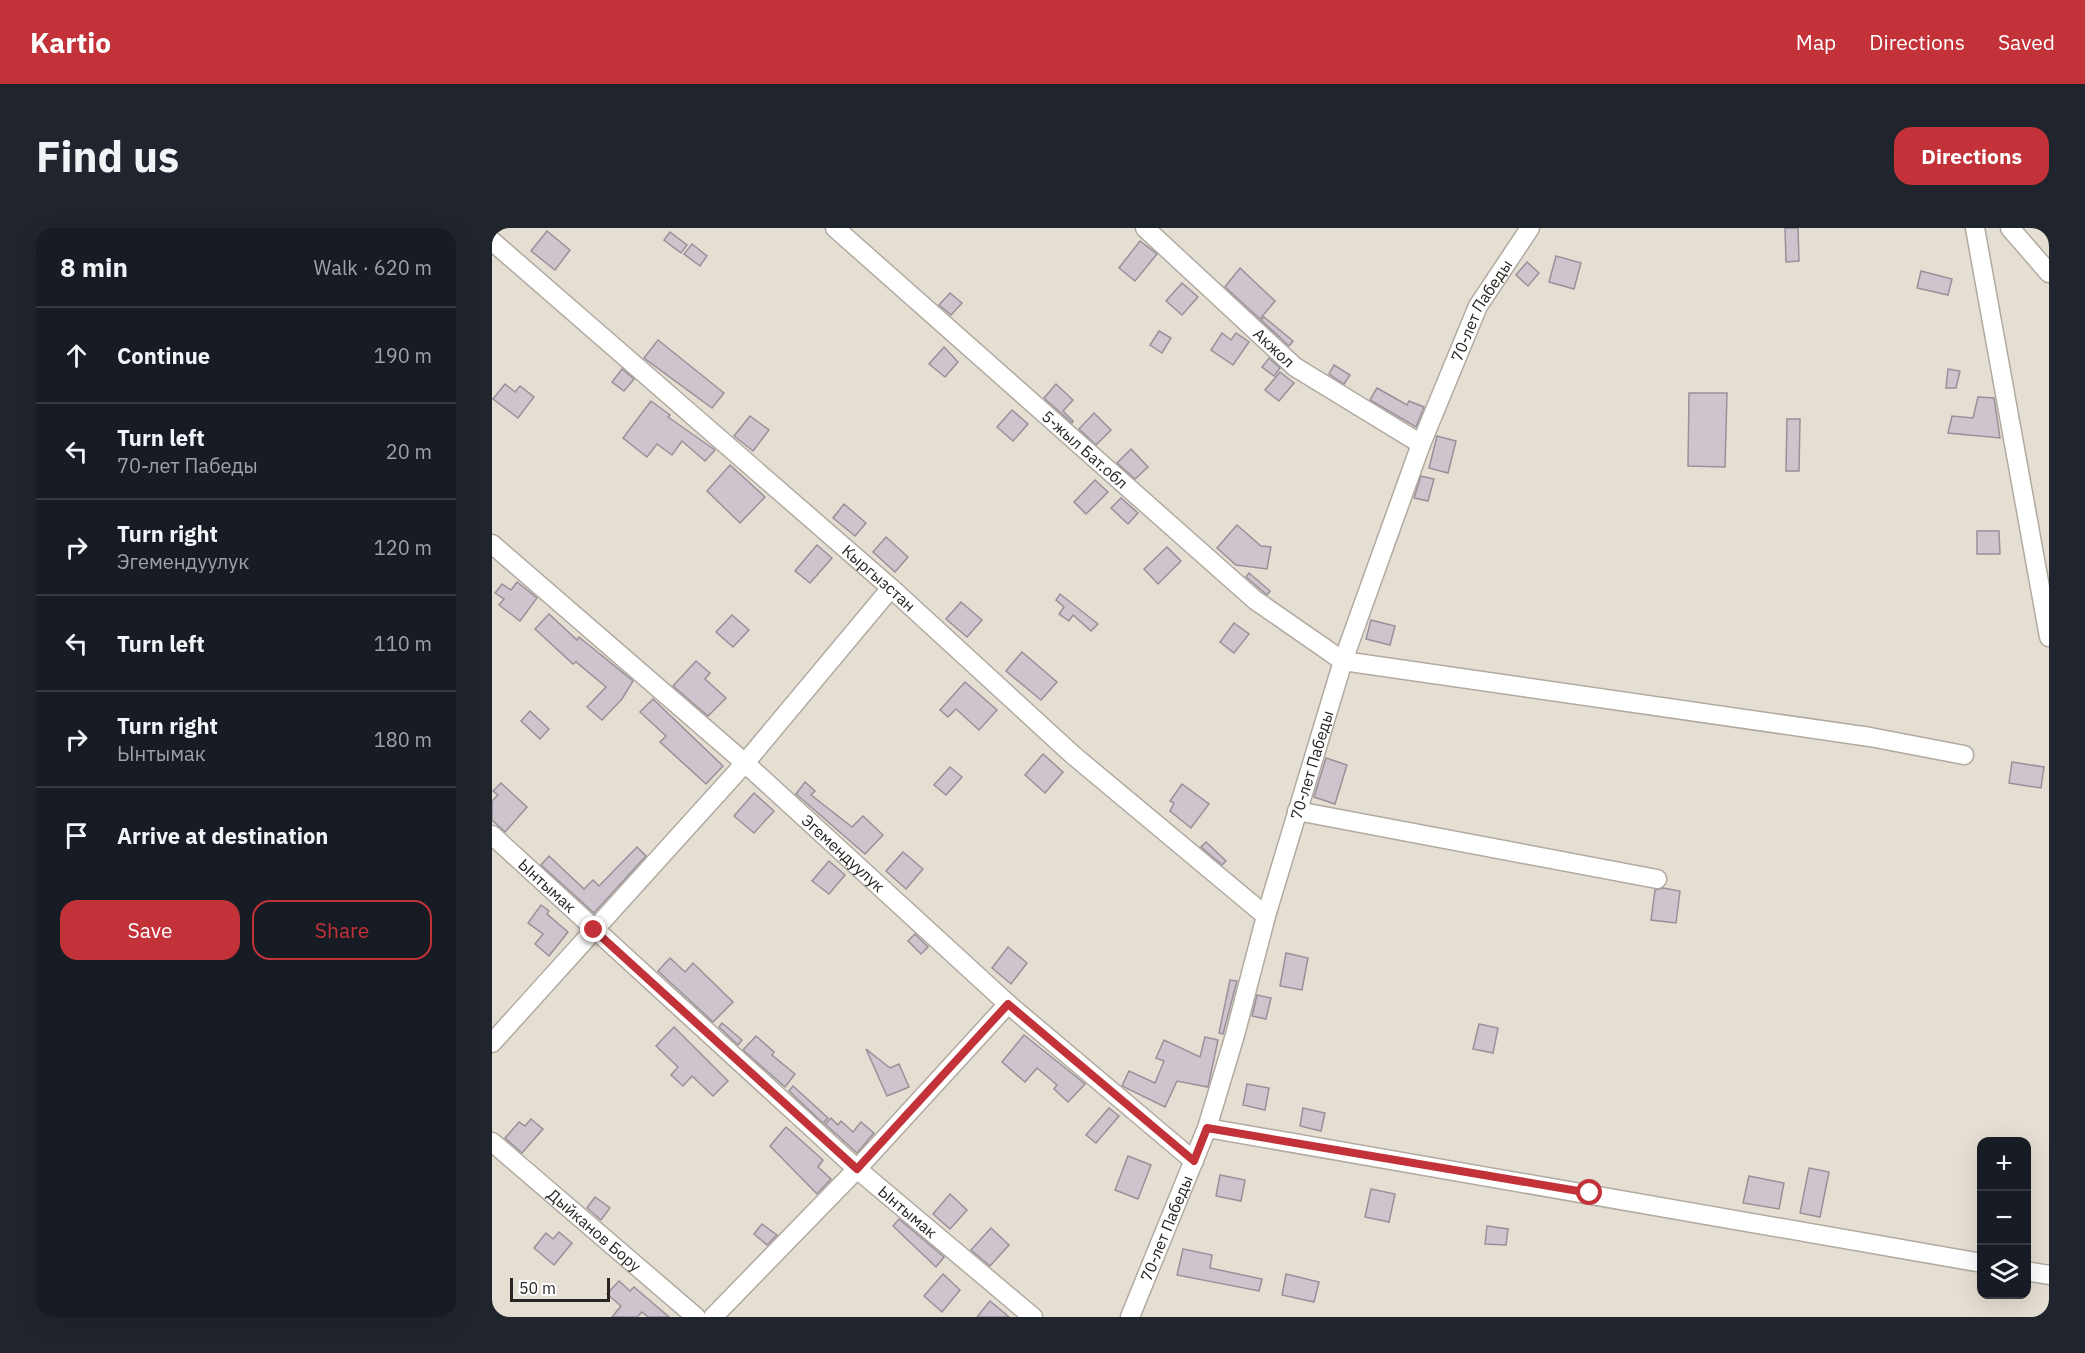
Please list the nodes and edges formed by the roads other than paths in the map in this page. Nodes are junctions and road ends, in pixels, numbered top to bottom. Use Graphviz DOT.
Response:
graph roads {
  1 [pos="835,228"];
  2 [pos="1145,228"];
  3 [pos="1530,228"];
  4 [pos="1975,228"];
  5 [pos="2010,228"];
  6 [pos="492,241"];
  7 [pos="2049,273"];
  8 [pos="1421,444"];
  9 [pos="492,544"];
  10 [pos="891,588"];
  11 [pos="2049,638"];
  12 [pos="1343,661"];
  13 [pos="1964,755"];
  14 [pos="745,763"];
  15 [pos="1297,812"];
  16 [pos="492,835"];
  17 [pos="1657,879"];
  18 [pos="1266,916"];
  19 [pos="594,930"];
  20 [pos="1008,1004"];
  21 [pos="492,1044"];
  22 [pos="1207,1128"];
  23 [pos="492,1142"];
  24 [pos="1194,1161"];
  25 [pos="857,1169"];
  26 [pos="1977,1262"];
  27 [pos="2031,1272"];
  28 [pos="2049,1275"];
  29 [pos="696,1317"];
  30 [pos="713,1317"];
  31 [pos="1034,1317"];
  32 [pos="1130,1317"];
  1 -- 12 [label="street, 5-жыл Бат.обл"];
  2 -- 8 [label="street, Акжол"];
  3 -- 8 [label="street, 70-лет Пабеды"];
  4 -- 11 [label="street"];
  5 -- 7 [label="street"];
  6 -- 10 [label="street, Кыргызстан"];
  8 -- 12 [label="street, 70-лет Пабеды"];
  9 -- 14 [label="street, Эгемендуулук"];
  10 -- 14 [label="street"];
  10 -- 18 [label="street, Кыргызстан"];
  12 -- 13 [label="street"];
  12 -- 15 [label="street, 70-лет Пабеды"];
  14 -- 19 [label="street"];
  14 -- 20 [label="street, Эгемендуулук"];
  15 -- 17 [label="street"];
  15 -- 18 [label="street, 70-лет Пабеды"];
  16 -- 19 [label="street, Ынтымак"];
  18 -- 22 [label="street, 70-лет Пабеды"];
  19 -- 21 [label="street"];
  19 -- 25 [label="street, Ынтымак"];
  20 -- 24 [label="street, Эгемендуулук"];
  20 -- 25 [label="street"];
  22 -- 24 [label="street, 70-лет Пабеды"];
  22 -- 26 [label="street"];
  23 -- 29 [label="street, Дыйканов Бору"];
  24 -- 32 [label="street, 70-лет Пабеды"];
  25 -- 30 [label="street"];
  25 -- 31 [label="street, Ынтымак"];
  27 -- 28 [label="street"];
}
